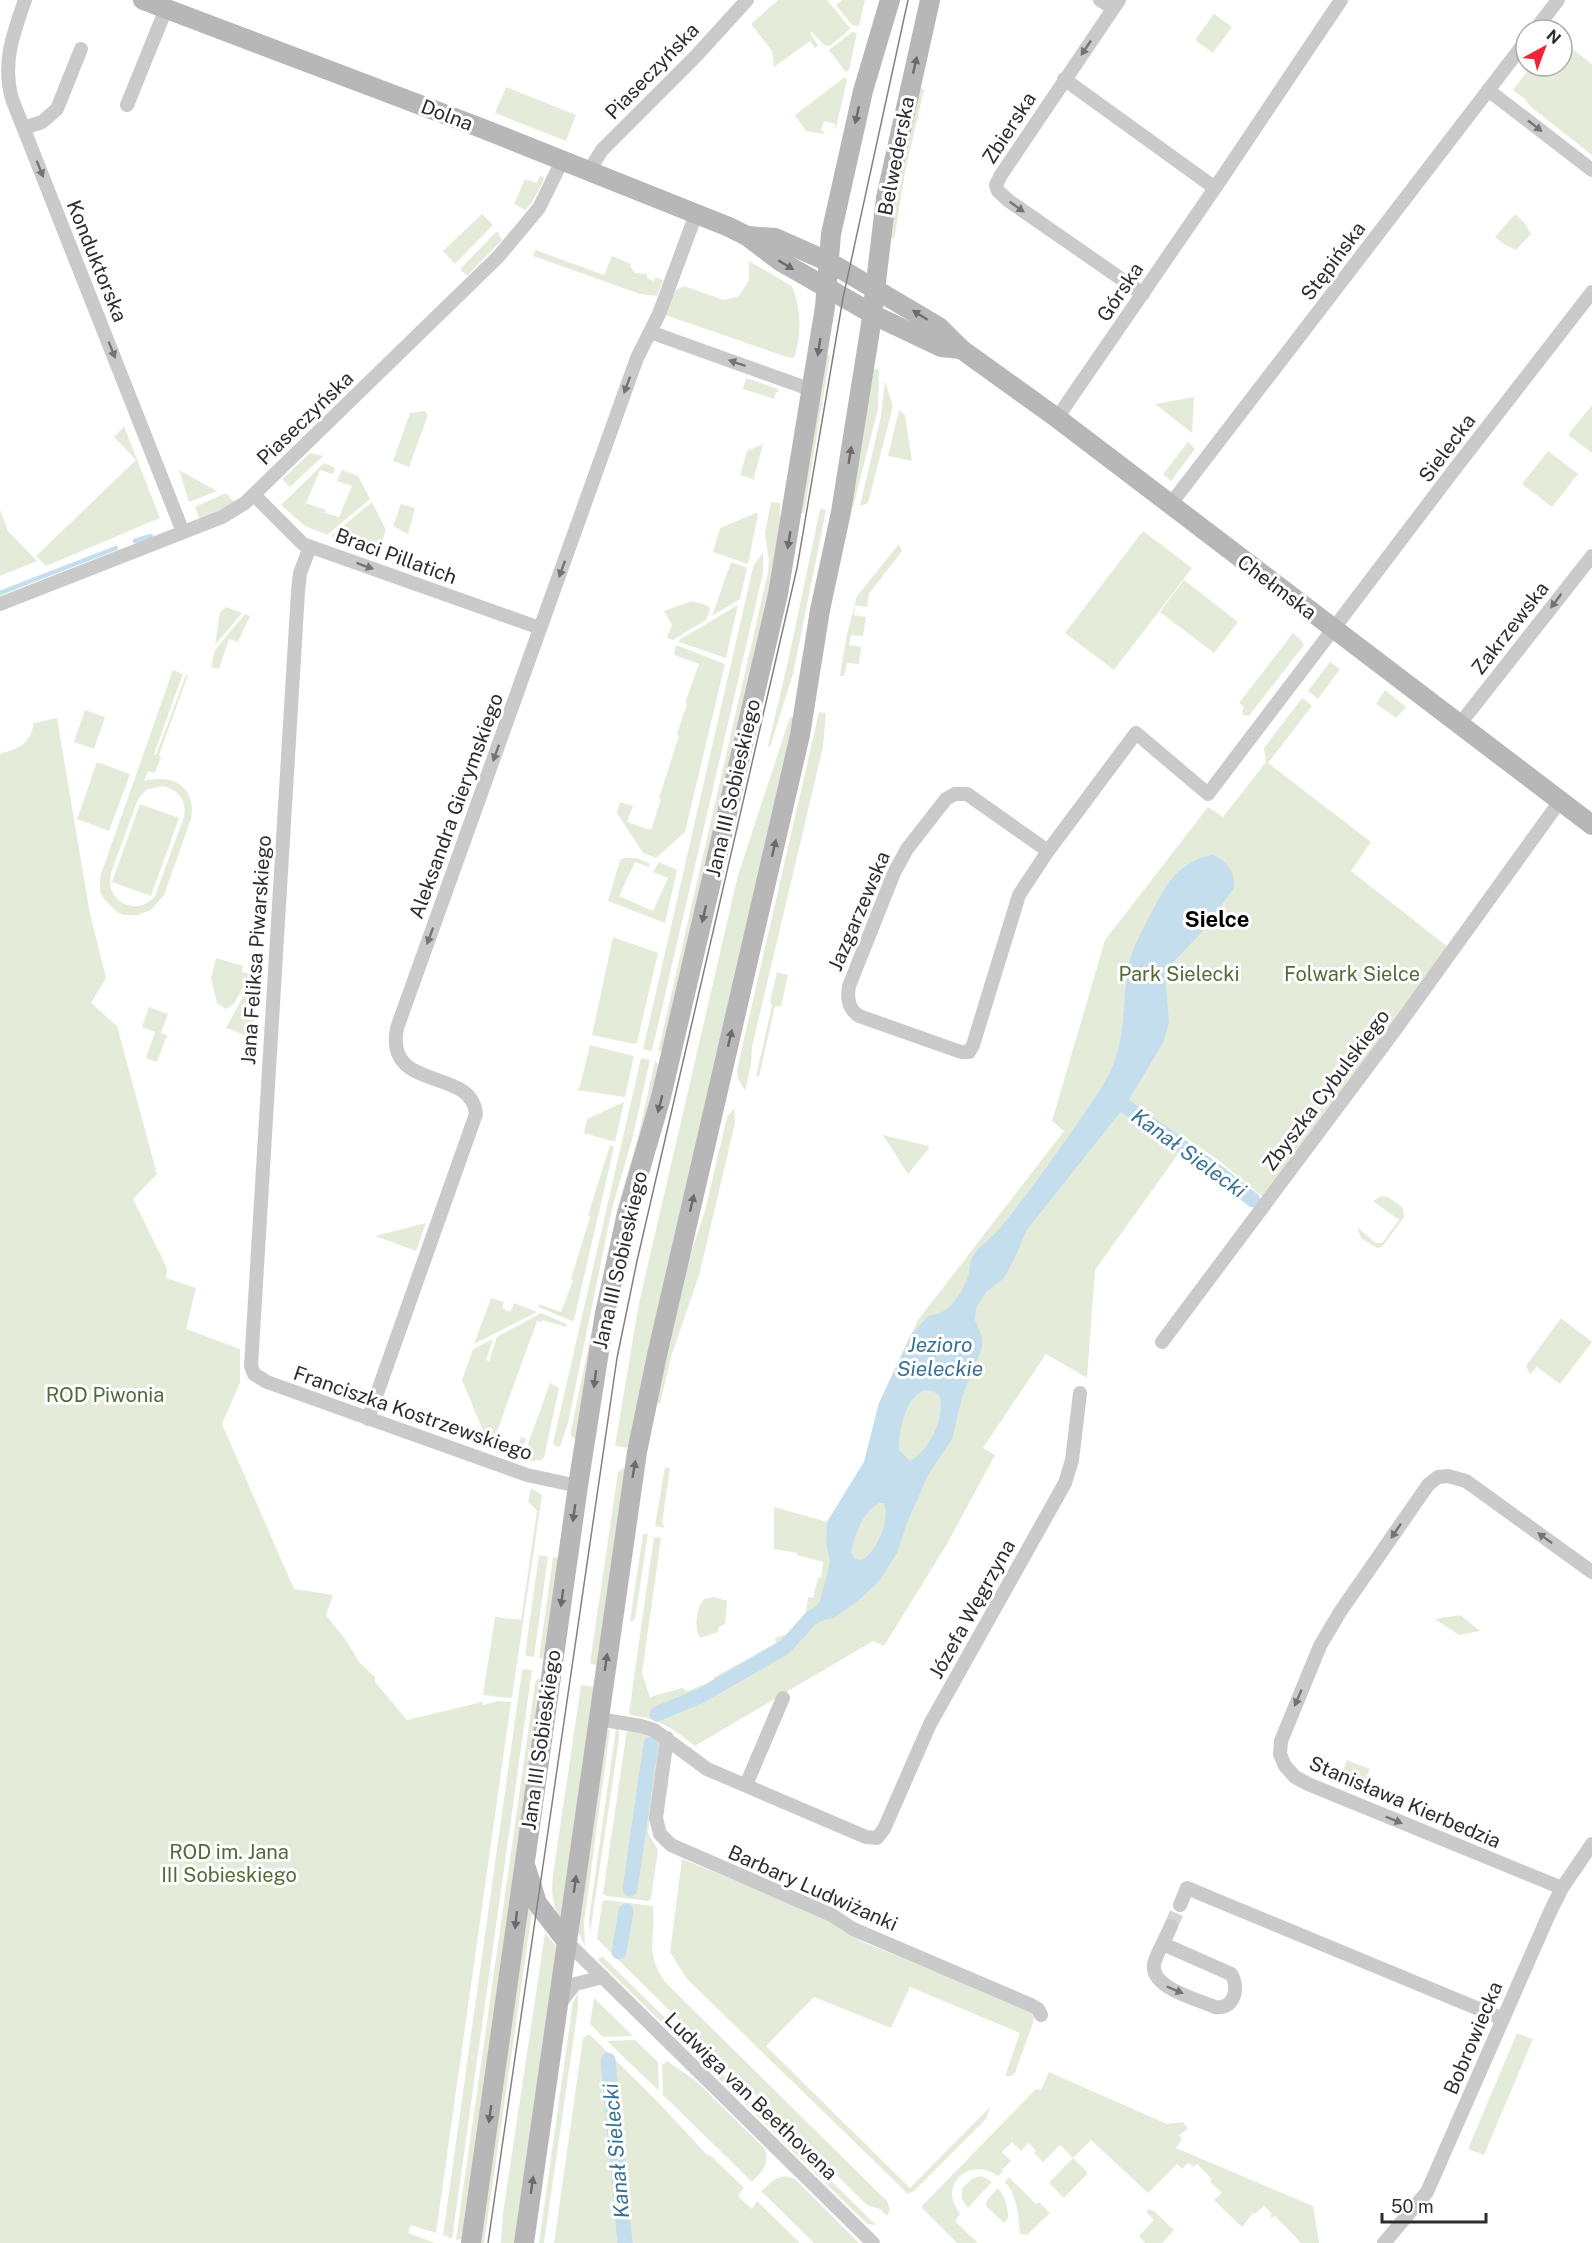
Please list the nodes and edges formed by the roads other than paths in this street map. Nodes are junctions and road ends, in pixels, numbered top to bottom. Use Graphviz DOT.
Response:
graph roads {
  1 [pos="25,0"];
  2 [pos="143,0"];
  3 [pos="747,0"];
  4 [pos="890,0"];
  5 [pos="930,0"];
  6 [pos="1100,0"];
  7 [pos="1341,0"];
  8 [pos="1558,0"];
  9 [pos="1116,4"];
  10 [pos="166,9"];
  11 [pos="1544,18"];
  12 [pos="81,49"];
  13 [pos="1514,56"];
  14 [pos="1064,79"];
  15 [pos="1488,90"];
  16 [pos="127,105"];
  17 [pos="24,129"];
  18 [pos="562,161"];
  19 [pos="1592,170"];
  20 [pos="589,171"];
  21 [pos="1215,188"];
  22 [pos="696,214"];
  23 [pos="747,236"];
  24 [pos="829,262"];
  25 [pos="875,288"];
  26 [pos="827,289"];
  27 [pos="1592,292"];
  28 [pos="1143,294"];
  29 [pos="872,313"];
  30 [pos="650,332"];
  31 [pos="961,349"];
  32 [pos="812,390"];
  33 [pos="1057,418"];
  34 [pos="254,495"];
  35 [pos="1170,506"];
  36 [pos="183,532"];
  37 [pos="310,547"];
  38 [pos="1592,556"];
  39 [pos="0,604"];
  40 [pos="540,628"];
  41 [pos="1334,630"];
  42 [pos="1459,725"];
  43 [pos="1560,801"];
  44 [pos="1592,825"];
  45 [pos="1048,851"];
  46 [pos="1162,1342"];
  47 [pos="250,1357"];
  48 [pos="1080,1393"];
  49 [pos="368,1419"];
  50 [pos="578,1486"];
  51 [pos="1592,1572"];
  52 [pos="783,1698"];
  53 [pos="598,1719"];
  54 [pos="667,1737"];
  55 [pos="746,1785"];
  56 [pos="1592,1844"];
  57 [pos="524,1862"];
  58 [pos="1562,1888"];
  59 [pos="1180,1905"];
  60 [pos="1171,1926"];
  61 [pos="567,1942"];
  62 [pos="1163,1944"];
  63 [pos="603,1977"];
  64 [pos="557,2009"];
  65 [pos="1041,2015"];
  66 [pos="1503,2019"];
  67 [pos="471,2243"];
  68 [pos="524,2243"];
  69 [pos="873,2243"];
  70 [pos="1384,2243"];
  1 -- 17 [label="street, Konduktorska"];
  2 -- 10 [label="main road, Dolna"];
  3 -- 20 [label="street, Piaseczyńska"];
  4 -- 24 [label="main road, one-way"];
  25 -- 5 [label="main road, Belwederska, one-way"];
  6 -- 9 [label="street"];
  7 -- 21 [label="street, Górska"];
  8 -- 11 [label="street"];
  9 -- 14 [label="street, Zbierska, one-way"];
  10 -- 16 [label="street"];
  10 -- 18 [label="main road, Dolna"];
  12 -- 17 [label="street"];
  13 -- 15 [label="street, Stępińska"];
  14 -- 21 [label="street"];
  14 -- 28 [label="street, Zbierska, one-way"];
  15 -- 19 [label="street, one-way"];
  15 -- 35 [label="street, Stępińska"];
  17 -- 36 [label="street, Konduktorska, one-way"];
  18 -- 20 [label="main road, Dolna"];
  18 -- 34 [label="street, Piaseczyńska"];
  20 -- 22 [label="main road, Dolna"];
  21 -- 28 [label="street, Górska"];
  22 -- 23 [label="main road, Dolna"];
  22 -- 30 [label="street, Aleksandra Gierymskiego"];
  23 -- 24 [label="main road, Dolna"];
  23 -- 26 [label="main road, Dolna, one-way"];
  24 -- 25 [label="main road, Dolna"];
  24 -- 26 [label="main road"];
  25 -- 29 [label="main road, Belwederska"];
  31 -- 25 [label="main road, Chełmska, one-way"];
  26 -- 29 [label="main road, Chełmska"];
  26 -- 32 [label="main road, Jana III Sobieskiego, one-way"];
  27 -- 41 [label="street, Sielecka"];
  28 -- 33 [label="street, Górska"];
  29 -- 31 [label="main road, Chełmska"];
  53 -- 29 [label="main road, one-way"];
  32 -- 30 [label="street, one-way"];
  30 -- 40 [label="street, Aleksandra Gierymskiego, one-way"];
  31 -- 33 [label="main road, Chełmska"];
  32 -- 50 [label="main road, Jana III Sobieskiego, one-way"];
  33 -- 35 [label="main road, Chełmska"];
  34 -- 36 [label="street, Piaseczyńska"];
  34 -- 37 [label="street, Braci Pillatich"];
  35 -- 41 [label="main road, Chełmska"];
  36 -- 39 [label="street, Piaseczyńska"];
  37 -- 40 [label="street, Braci Pillatich, one-way"];
  37 -- 47 [label="street, Jana Feliksa Piwarskiego"];
  38 -- 42 [label="street, Zakrzewska, one-way"];
  40 -- 49 [label="street, Aleksandra Gierymskiego, one-way"];
  41 -- 42 [label="main road, Chełmska"];
  41 -- 45 [label="street, Jazgarzewska"];
  42 -- 43 [label="main road, Chełmska"];
  43 -- 44 [label="main road, Chełmska"];
  43 -- 46 [label="street, Zbyszka Cybulskiego"];
  45 -- 45 [label="street, Jazgarzewska"];
  47 -- 49 [label="street, Franciszka Kostrzewskiego"];
  48 -- 55 [label="street, Józefa Węgrzyna"];
  49 -- 50 [label="street, Franciszka Kostrzewskiego"];
  50 -- 57 [label="main road, Jana III Sobieskiego, one-way"];
  51 -- 58 [label="street, Stanisława Kierbedzia, one-way"];
  52 -- 55 [label="street"];
  53 -- 54 [label="street"];
  61 -- 53 [label="main road, one-way"];
  54 -- 55 [label="street"];
  54 -- 65 [label="street, Barbary Ludwiżanki"];
  56 -- 58 [label="street, Bobrowiecka"];
  57 -- 61 [label="main road"];
  57 -- 67 [label="main road, Jana III Sobieskiego, one-way"];
  58 -- 66 [label="street, Bobrowiecka"];
  59 -- 66 [label="street"];
  60 -- 62 [label="street"];
  61 -- 63 [label="street, Ludwiga van Beethovena"];
  61 -- 64 [label="main road"];
  62 -- 62 [label="street, one-way"];
  63 -- 64 [label="street"];
  63 -- 69 [label="street, Ludwiga van Beethovena"];
  68 -- 64 [label="main road, one-way"];
  66 -- 70 [label="street, Bobrowiecka"];
}
